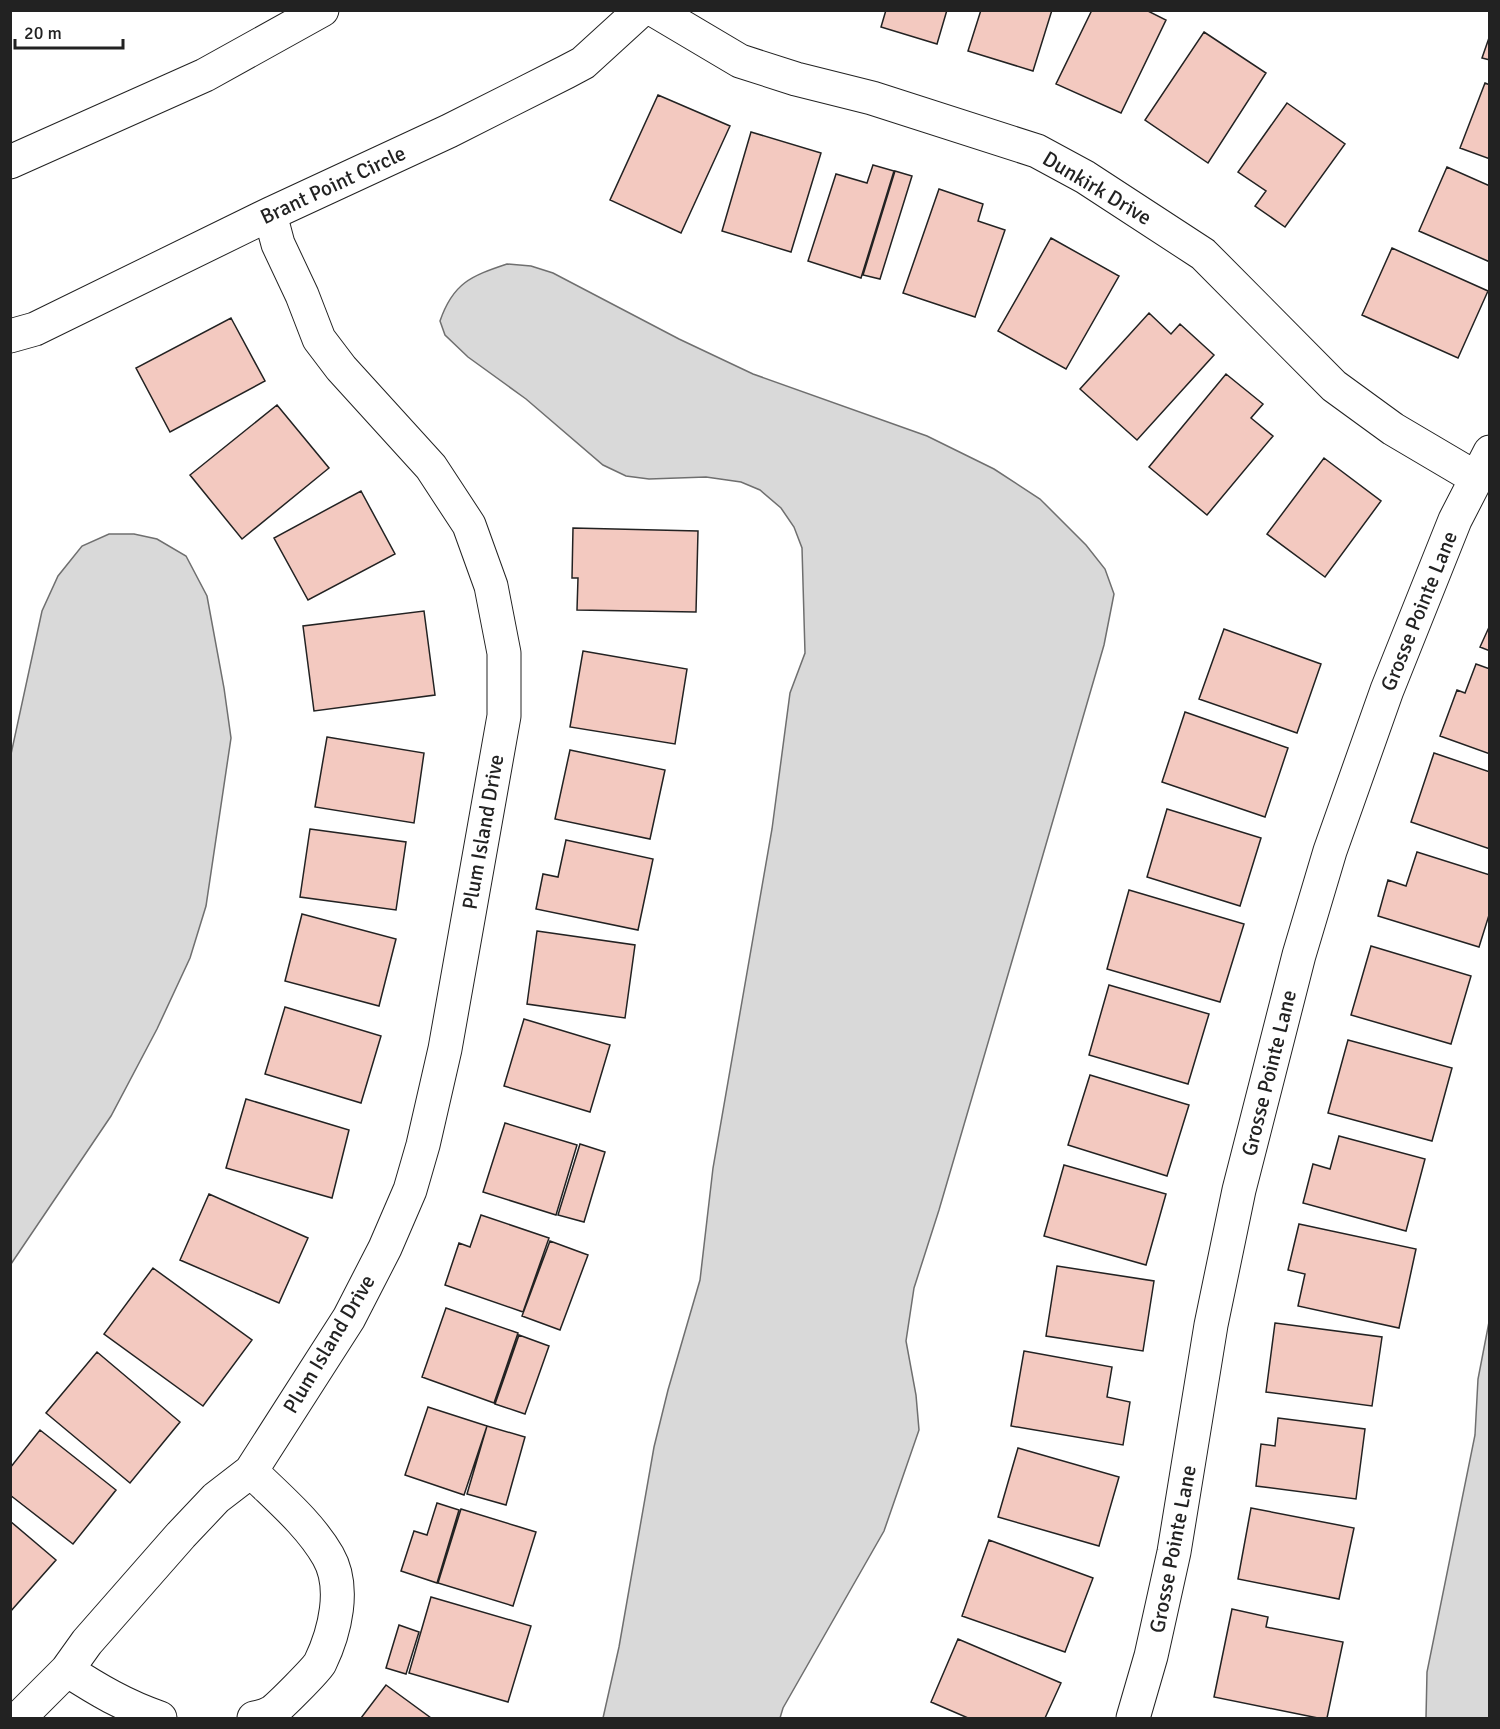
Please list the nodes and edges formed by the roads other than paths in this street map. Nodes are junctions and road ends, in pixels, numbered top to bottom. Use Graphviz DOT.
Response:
graph roads {
  1 [pos="322,10"];
  2 [pos="641,10"];
  3 [pos="654,10"];
  4 [pos="10,162"];
  5 [pos="270,214"];
  6 [pos="10,336"];
  7 [pos="1483,465"];
  8 [pos="251,1471"];
  9 [pos="67,1670"];
  10 [pos="19,1719"];
  11 [pos="160,1719"];
  12 [pos="254,1719"];
  13 [pos="1133,1719"];
  1 -- 4 [label="street"];
  2 -- 5 [label="street, Brant Point Circle"];
  3 -- 7 [label="street, Dunkirk Drive"];
  5 -- 6 [label="street, Brant Point Circle"];
  5 -- 8 [label="street, Plum Island Drive"];
  7 -- 13 [label="street, Grosse Pointe Lane"];
  8 -- 9 [label="street, Plum Island Drive"];
  8 -- 12 [label="street"];
  9 -- 10 [label="street, Plum Island Drive"];
  9 -- 11 [label="street"];
}
